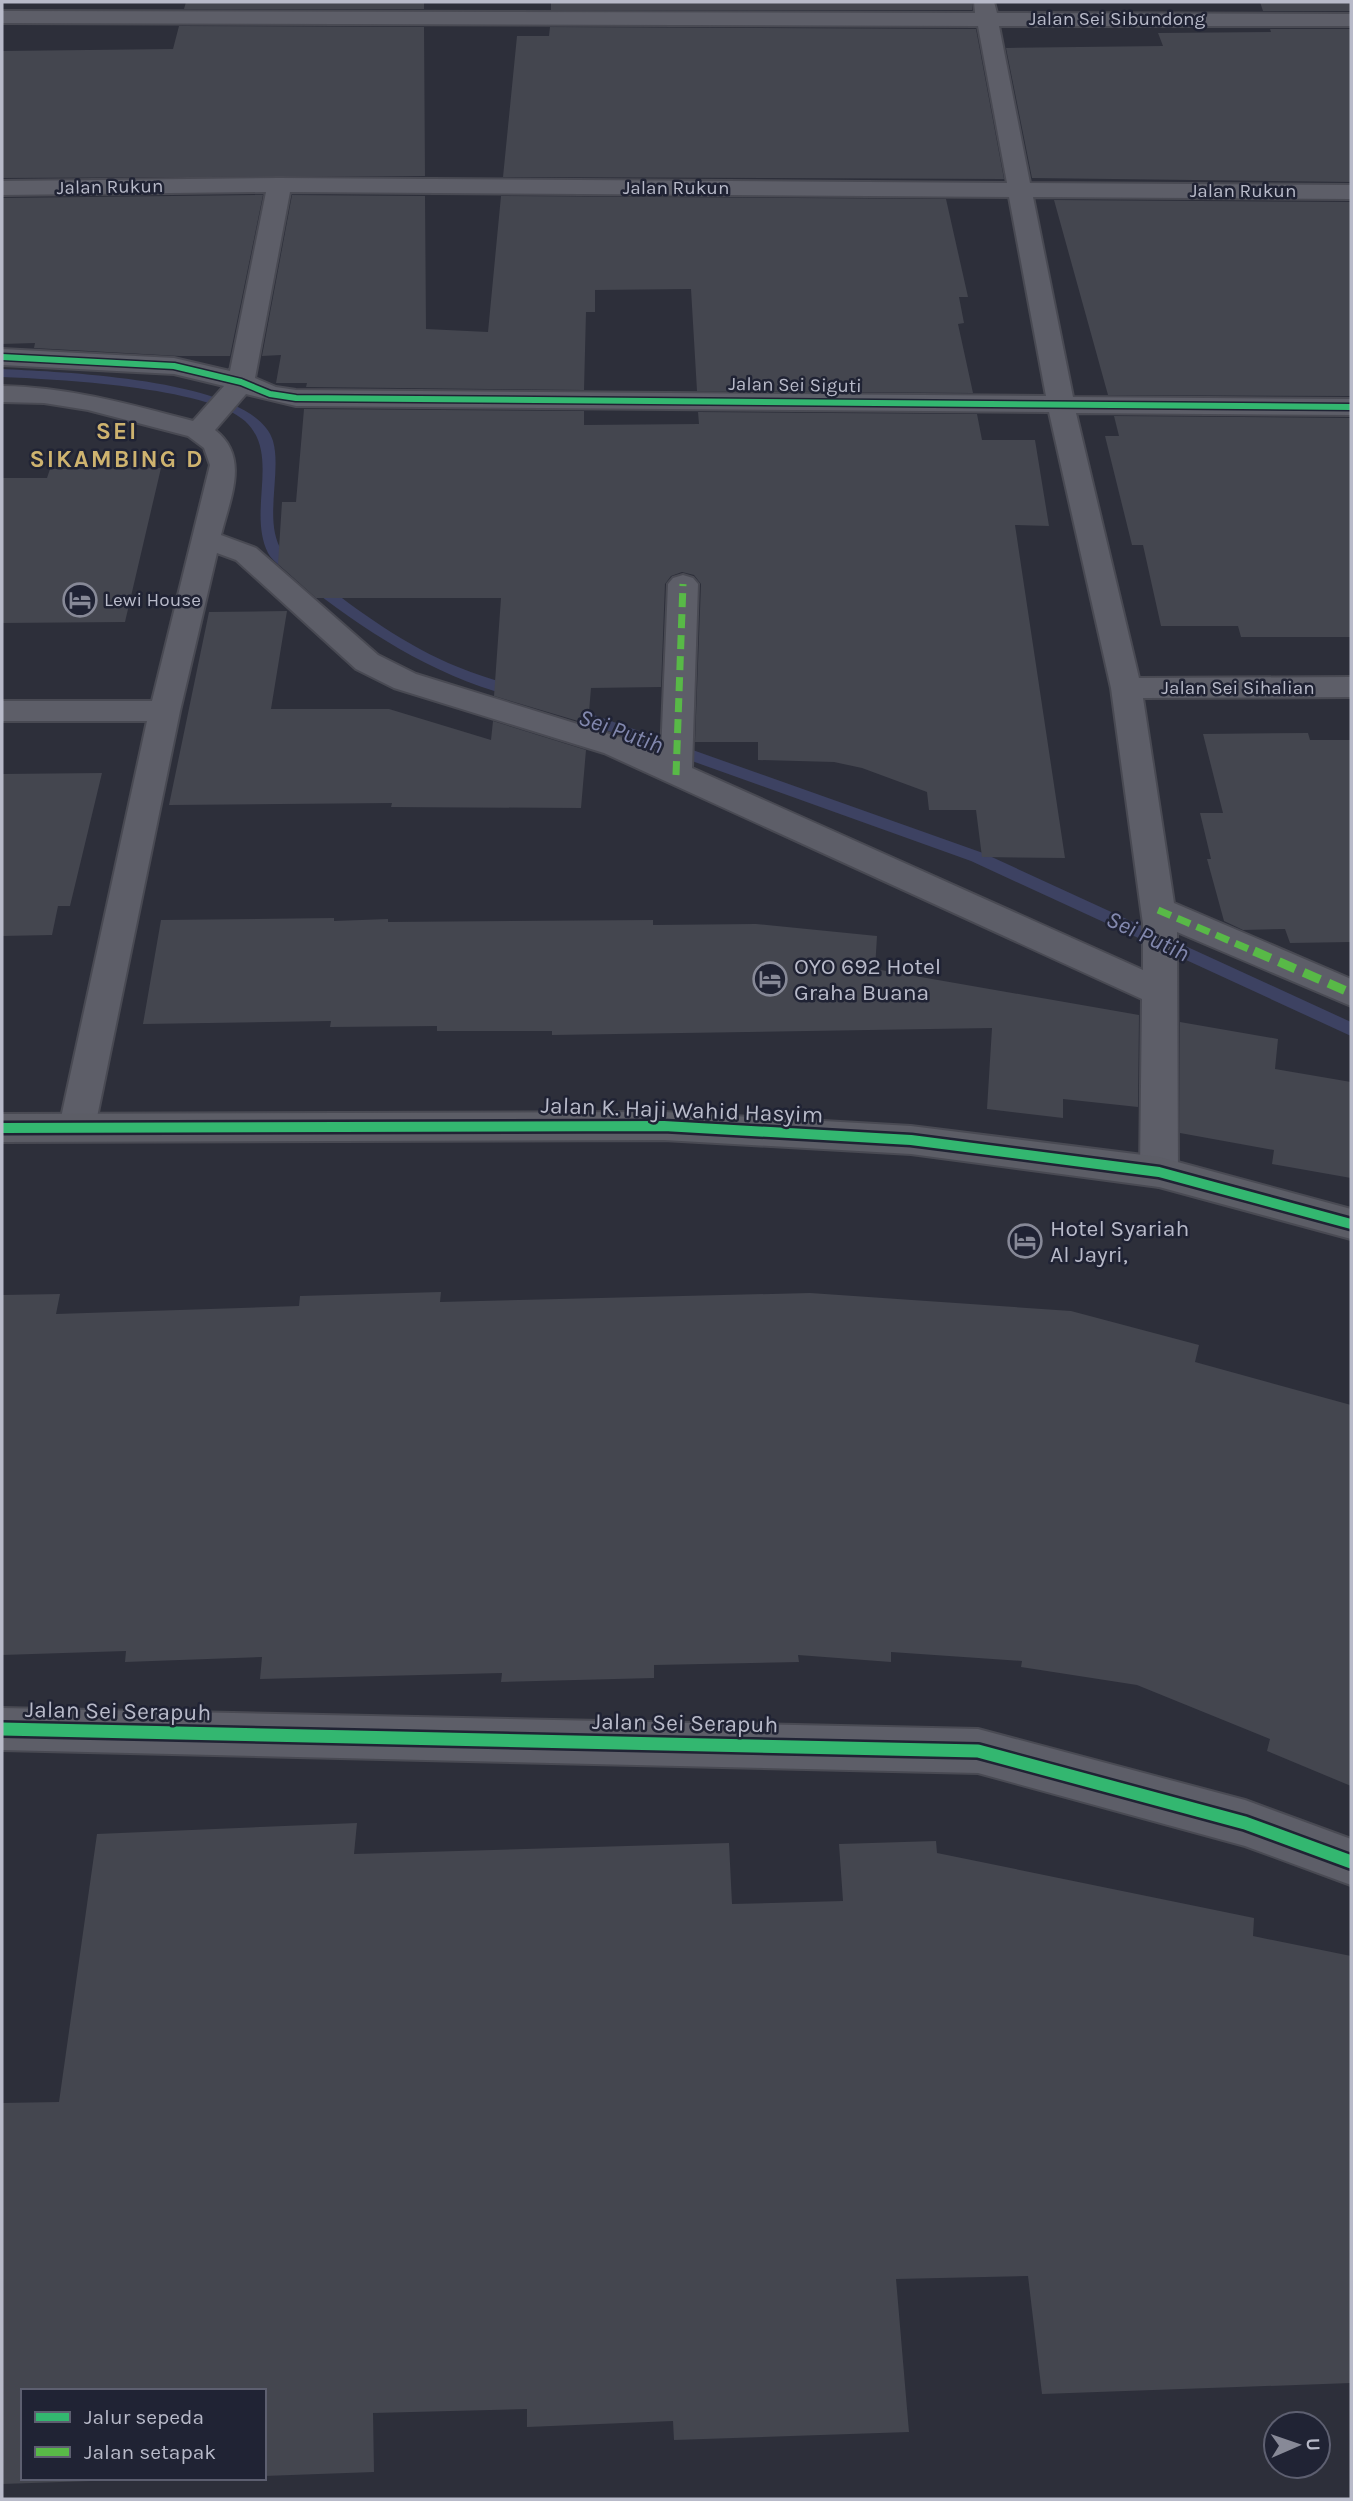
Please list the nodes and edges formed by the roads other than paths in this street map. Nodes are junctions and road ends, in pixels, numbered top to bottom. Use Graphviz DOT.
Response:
graph roads {
  1 [pos="985,10"];
  2 [pos="2,17"];
  3 [pos="1351,20"];
  4 [pos="279,185"];
  5 [pos="2,188"];
  6 [pos="1022,190"];
  7 [pos="1351,192"];
  8 [pos="2,357"];
  9 [pos="238,388"];
  10 [pos="2,394"];
  11 [pos="1061,405"];
  12 [pos="1351,407"];
  13 [pos="206,423"];
  14 [pos="208,540"];
  15 [pos="682,584"];
  16 [pos="1351,687"];
  17 [pos="1126,688"];
  18 [pos="2,711"];
  19 [pos="165,711"];
  20 [pos="677,759"];
  21 [pos="1159,917"];
  22 [pos="1161,981"];
  23 [pos="1351,993"];
  24 [pos="77,1127"];
  25 [pos="2,1128"];
  26 [pos="1159,1172"];
  27 [pos="1351,1224"];
  28 [pos="2,1729"];
  29 [pos="1351,1861"];
  1 -- 2 [label="street, Jalan Sei Sibundong"];
  1 -- 3 [label="street, Jalan Sei Sibundong"];
  1 -- 6 [label="street"];
  4 -- 5 [label="street, Jalan Rukun"];
  4 -- 6 [label="street, Jalan Rukun"];
  4 -- 9 [label="street"];
  6 -- 7 [label="street, Jalan Rukun"];
  6 -- 11 [label="street"];
  8 -- 9 [label="street, Jalan Sei Siguti"];
  9 -- 11 [label="street, Jalan Sei Siguti"];
  9 -- 13 [label="street"];
  10 -- 13 [label="street"];
  11 -- 12 [label="street, Jalan Sei Siguti"];
  11 -- 17 [label="street"];
  13 -- 14 [label="street"];
  14 -- 19 [label="street"];
  14 -- 20 [label="street"];
  15 -- 20 [label="street"];
  16 -- 17 [label="street, Jalan Sei Sihalian"];
  17 -- 21 [label="street"];
  18 -- 19 [label="street"];
  19 -- 24 [label="street"];
  20 -- 22 [label="street"];
  21 -- 22 [label="street"];
  21 -- 23 [label="street"];
  22 -- 26 [label="street"];
  24 -- 25 [label="street, Jalan K. Haji Wahid Hasyim"];
  24 -- 26 [label="street, Jalan K. Haji Wahid Hasyim"];
  26 -- 27 [label="street, Jalan K. Haji Wahid Hasyim"];
  28 -- 29 [label="street, Jalan Sei Serapuh"];
}
